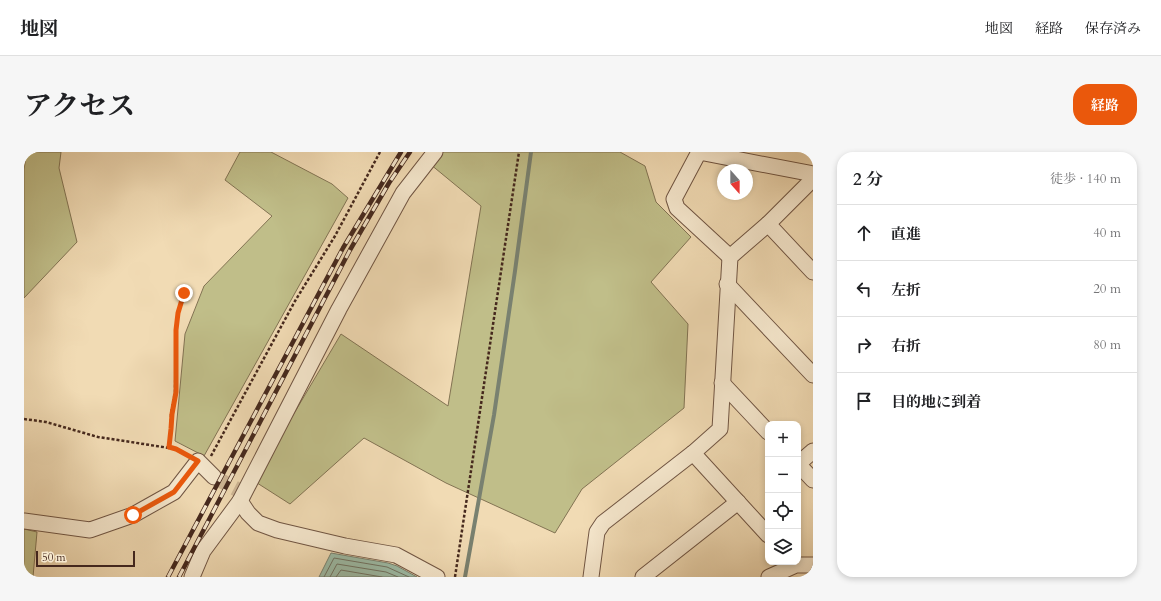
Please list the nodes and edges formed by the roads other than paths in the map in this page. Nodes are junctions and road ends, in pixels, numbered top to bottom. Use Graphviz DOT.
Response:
graph roads {
  1 [pos="435,152"];
  2 [pos="813,174"];
  3 [pos="813,179"];
  4 [pos="768,224"];
  5 [pos="730,257"];
  6 [pos="813,272"];
  7 [pos="727,284"];
  8 [pos="813,375"];
  9 [pos="722,383"];
  10 [pos="765,429"];
  11 [pos="813,451"];
  12 [pos="692,453"];
  13 [pos="801,461"];
  14 [pos="801,467"];
  15 [pos="206,468"];
  16 [pos="813,480"];
  17 [pos="240,501"];
  18 [pos="738,502"];
  19 [pos="24,521"];
  20 [pos="765,532"];
  21 [pos="801,564"];
  22 [pos="792,565"];
  23 [pos="813,565"];
  24 [pos="192,577"];
  25 [pos="437,577"];
  26 [pos="591,577"];
  27 [pos="642,577"];
  28 [pos="769,577"];
  1 -- 17 [label="street"];
  2 -- 5 [label="street"];
  3 -- 4 [label="street"];
  4 -- 5 [label="street"];
  4 -- 6 [label="street"];
  5 -- 7 [label="street"];
  7 -- 8 [label="street"];
  7 -- 9 [label="street"];
  9 -- 10 [label="street"];
  9 -- 12 [label="street"];
  11 -- 13 [label="street"];
  12 -- 18 [label="street"];
  12 -- 26 [label="street"];
  14 -- 16 [label="street"];
  15 -- 19 [label="street"];
  17 -- 24 [label="street"];
  17 -- 25 [label="street"];
  18 -- 20 [label="street"];
  18 -- 27 [label="street"];
  21 -- 23 [label="street"];
  22 -- 28 [label="street"];
}
